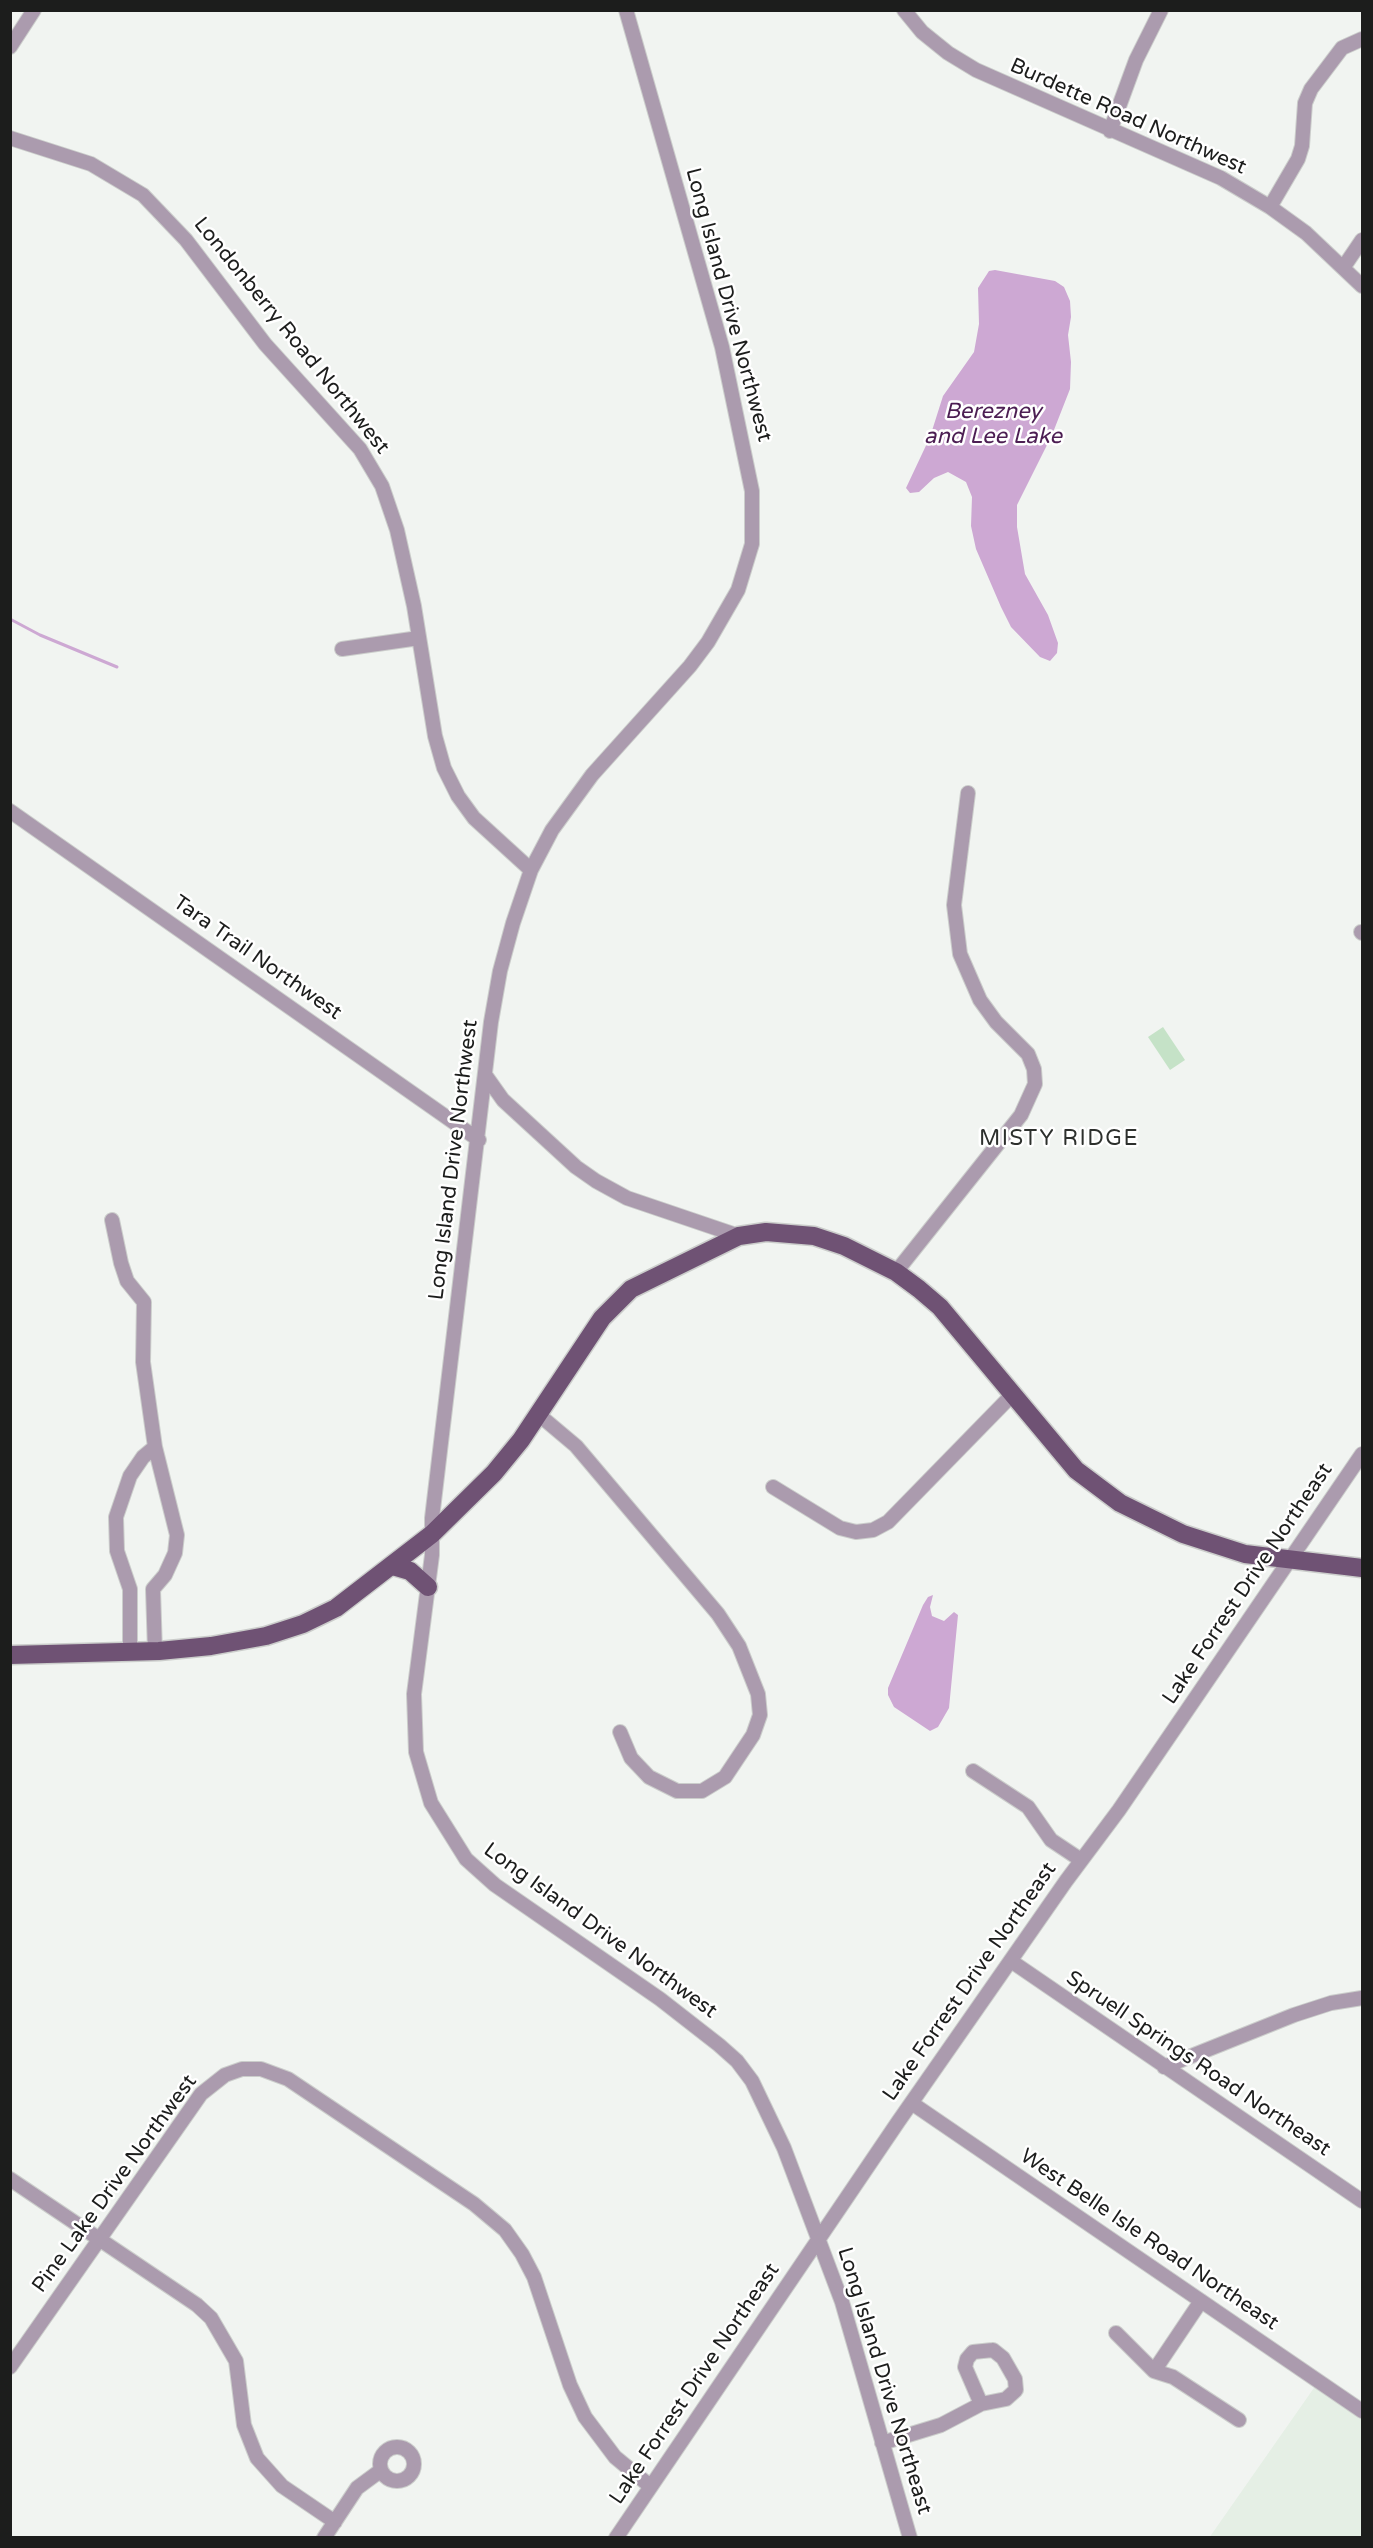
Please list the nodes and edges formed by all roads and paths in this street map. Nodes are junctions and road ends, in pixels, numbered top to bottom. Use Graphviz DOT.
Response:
graph roads {
  1 [pos="34,10"];
  2 [pos="626,10"];
  3 [pos="904,10"];
  4 [pos="1161,10"];
  5 [pos="1362,39"];
  6 [pos="10,47"];
  7 [pos="1110,131"];
  8 [pos="10,138"];
  9 [pos="1269,207"];
  10 [pos="1362,240"];
  11 [pos="1343,268"];
  12 [pos="1362,286"];
  13 [pos="419,638"];
  14 [pos="342,649"];
  15 [pos="968,793"];
  16 [pos="10,811"];
  17 [pos="531,870"];
  18 [pos="486,1076"];
  19 [pos="479,1140"];
  20 [pos="112,1220"];
  21 [pos="738,1236"];
  22 [pos="896,1272"];
  23 [pos="1012,1395"];
  24 [pos="538,1414"];
  25 [pos="155,1447"];
  26 [pos="1362,1454"];
  27 [pos="772,1487"];
  28 [pos="432,1534"];
  29 [pos="1291,1560"];
  30 [pos="393,1566"];
  31 [pos="1362,1568"];
  32 [pos="428,1587"];
  33 [pos="130,1589"];
  34 [pos="153,1589"];
  35 [pos="130,1652"];
  36 [pos="155,1652"];
  37 [pos="10,1655"];
  38 [pos="620,1732"];
  39 [pos="973,1771"];
  40 [pos="1082,1860"];
  41 [pos="1011,1961"];
  42 [pos="1362,1998"];
  43 [pos="1164,2067"];
  44 [pos="913,2104"];
  45 [pos="10,2179"];
  46 [pos="1362,2201"];
  47 [pos="819,2237"];
  48 [pos="99,2240"];
  49 [pos="1201,2301"];
  50 [pos="1116,2333"];
  51 [pos="10,2367"];
  52 [pos="1154,2371"];
  53 [pos="981,2404"];
  54 [pos="1362,2411"];
  55 [pos="1239,2420"];
  56 [pos="882,2443"];
  57 [pos="380,2471"];
  58 [pos="650,2486"];
  59 [pos="335,2522"];
  60 [pos="324,2538"];
  61 [pos="616,2538"];
  62 [pos="910,2538"];
  1 -- 6 [label="street"];
  2 -- 17 [label="street, Long Island Drive Northwest"];
  3 -- 7 [label="street, Burdette Road Northwest"];
  4 -- 7 [label="street"];
  5 -- 9 [label="street"];
  7 -- 9 [label="street, Burdette Road Northwest"];
  8 -- 13 [label="street, Londonberry Road Northwest"];
  9 -- 11 [label="street, Burdette Road Northwest"];
  10 -- 11 [label="street"];
  11 -- 12 [label="street, Burdette Road Northwest"];
  13 -- 14 [label="street"];
  13 -- 17 [label="street, Londonberry Road Northwest"];
  15 -- 22 [label="street"];
  16 -- 19 [label="street, Tara Trail Northwest"];
  17 -- 18 [label="street, Long Island Drive Northwest"];
  18 -- 19 [label="street, Long Island Drive Northwest"];
  18 -- 21 [label="street"];
  19 -- 28 [label="street, Long Island Drive Northwest"];
  20 -- 25 [label="street"];
  21 -- 22 [label="main road"];
  21 -- 24 [label="main road"];
  22 -- 23 [label="main road"];
  23 -- 27 [label="street"];
  23 -- 29 [label="main road"];
  24 -- 28 [label="main road"];
  24 -- 38 [label="street"];
  25 -- 33 [label="street"];
  25 -- 34 [label="street"];
  26 -- 29 [label="street, Lake Forrest Drive Northeast"];
  28 -- 30 [label="main road"];
  28 -- 32 [label="street, Long Island Drive Northwest"];
  29 -- 31 [label="main road"];
  29 -- 40 [label="street, Lake Forrest Drive Northeast"];
  30 -- 32 [label="main road"];
  30 -- 36 [label="main road"];
  32 -- 47 [label="street, Long Island Drive Northwest"];
  33 -- 34 [label="street"];
  33 -- 35 [label="street"];
  34 -- 36 [label="street"];
  35 -- 36 [label="main road"];
  35 -- 37 [label="main road"];
  39 -- 40 [label="street"];
  40 -- 41 [label="street, Lake Forrest Drive Northeast"];
  41 -- 43 [label="street, Spruell Springs Road Northeast"];
  41 -- 44 [label="street, Lake Forrest Drive Northeast"];
  42 -- 43 [label="street"];
  43 -- 46 [label="street, Spruell Springs Road Northeast"];
  44 -- 47 [label="street, Lake Forrest Drive Northeast"];
  44 -- 49 [label="street, West Belle Isle Road Northeast"];
  45 -- 48 [label="street"];
  47 -- 56 [label="street, Long Island Drive Northeast"];
  47 -- 58 [label="street, Lake Forrest Drive Northeast"];
  48 -- 51 [label="street, Pine Lake Drive Northwest"];
  48 -- 58 [label="street, Pine Lake Drive Northwest"];
  48 -- 59 [label="street"];
  49 -- 52 [label="street"];
  49 -- 54 [label="street, West Belle Isle Road Northeast"];
  50 -- 52 [label="street"];
  52 -- 55 [label="street"];
  53 -- 56 [label="street"];
  56 -- 62 [label="street, Long Island Drive Northeast"];
  57 -- 59 [label="street"];
  58 -- 61 [label="street, Lake Forrest Drive Northeast"];
  59 -- 60 [label="street"];
}
